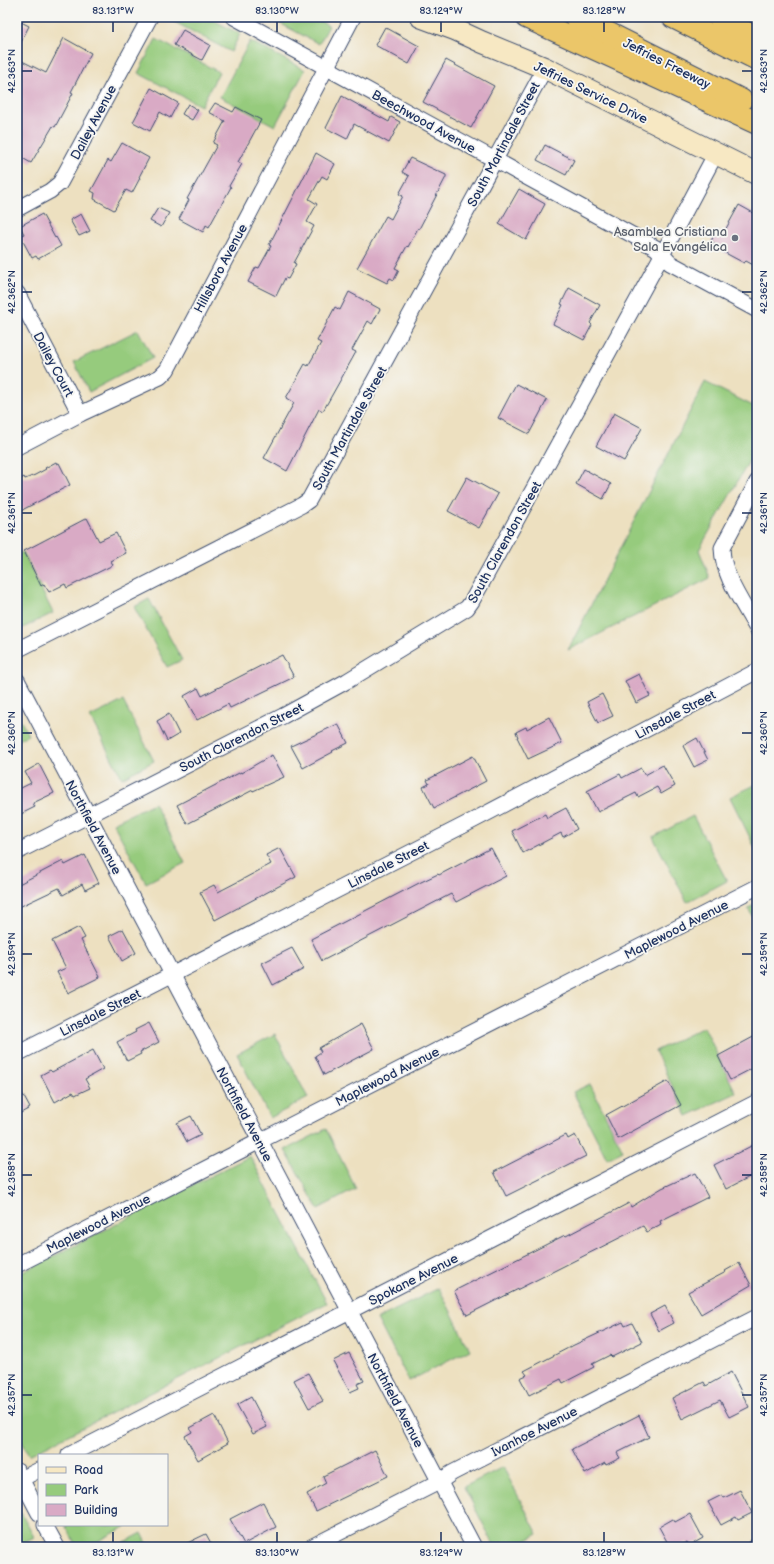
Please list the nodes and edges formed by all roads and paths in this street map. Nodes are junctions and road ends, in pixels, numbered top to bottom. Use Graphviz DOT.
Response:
graph roads {
  1 [pos="150,17"];
  2 [pos="234,17"];
  3 [pos="353,17"];
  4 [pos="421,17"];
  5 [pos="526,17"];
  6 [pos="576,17"];
  7 [pos="673,17"];
  8 [pos="719,17"];
  9 [pos="757,39"];
  10 [pos="757,59"];
  11 [pos="326,67"];
  12 [pos="545,68"];
  13 [pos="757,108"];
  14 [pos="757,123"];
  15 [pos="716,153"];
  16 [pos="495,159"];
  17 [pos="757,174"];
  18 [pos="17,208"];
  19 [pos="662,255"];
  20 [pos="17,293"];
  21 [pos="757,310"];
  22 [pos="80,414"];
  23 [pos="17,447"];
  24 [pos="757,482"];
  25 [pos="757,629"];
  26 [pos="17,650"];
  27 [pos="757,671"];
  28 [pos="17,680"];
  29 [pos="88,816"];
  30 [pos="17,852"];
  31 [pos="757,887"];
  32 [pos="172,975"];
  33 [pos="17,1054"];
  34 [pos="757,1102"];
  35 [pos="260,1141"];
  36 [pos="17,1265"];
  37 [pos="349,1311"];
  38 [pos="757,1317"];
  39 [pos="71,1454"];
  40 [pos="38,1470"];
  41 [pos="19,1475"];
  42 [pos="439,1482"];
  43 [pos="38,1511"];
  44 [pos="46,1526"];
  45 [pos="57,1547"];
  46 [pos="311,1547"];
  47 [pos="474,1547"];
  1 -- 18 [label="street, Dailey Avenue"];
  2 -- 11 [label="street, Beechwood Avenue"];
  3 -- 11 [label="street, Hillsboro Avenue"];
  4 -- 12 [label="street, Jeffries Service Drive"];
  5 -- 14 [label="highway"];
  6 -- 13 [label="highway, Jeffries Freeway"];
  7 -- 10 [label="highway"];
  8 -- 9 [label="highway"];
  11 -- 16 [label="street, Beechwood Avenue"];
  11 -- 22 [label="street, Hillsboro Avenue"];
  12 -- 15 [label="street, Jeffries Service Drive"];
  12 -- 16 [label="street, South Martindale Street"];
  15 -- 17 [label="street, Jeffries Service Drive"];
  15 -- 19 [label="street, South Clarendon Street"];
  16 -- 19 [label="street, Beechwood Avenue"];
  16 -- 26 [label="street, South Martindale Street"];
  19 -- 21 [label="street, Beechwood Avenue"];
  19 -- 29 [label="street, South Clarendon Street"];
  20 -- 22 [label="street, Dailey Court"];
  22 -- 23 [label="street, Hillsboro Avenue"];
  24 -- 25 [label="street"];
  27 -- 32 [label="street, Linsdale Street"];
  28 -- 29 [label="street, Northfield Avenue"];
  29 -- 30 [label="street, South Clarendon Street"];
  29 -- 32 [label="street, Northfield Avenue"];
  31 -- 35 [label="street, Maplewood Avenue"];
  32 -- 33 [label="street, Linsdale Street"];
  32 -- 35 [label="street, Northfield Avenue"];
  34 -- 37 [label="street, Spokane Avenue"];
  35 -- 36 [label="street, Maplewood Avenue"];
  35 -- 37 [label="street, Northfield Avenue"];
  37 -- 39 [label="street, Spokane Avenue"];
  37 -- 42 [label="street, Northfield Avenue"];
  38 -- 42 [label="street, Ivanhoe Avenue"];
  40 -- 41 [label="street"];
  41 -- 43 [label="street"];
  42 -- 46 [label="street, Ivanhoe Avenue"];
  42 -- 47 [label="street, Northfield Avenue"];
  44 -- 45 [label="street"];
}
